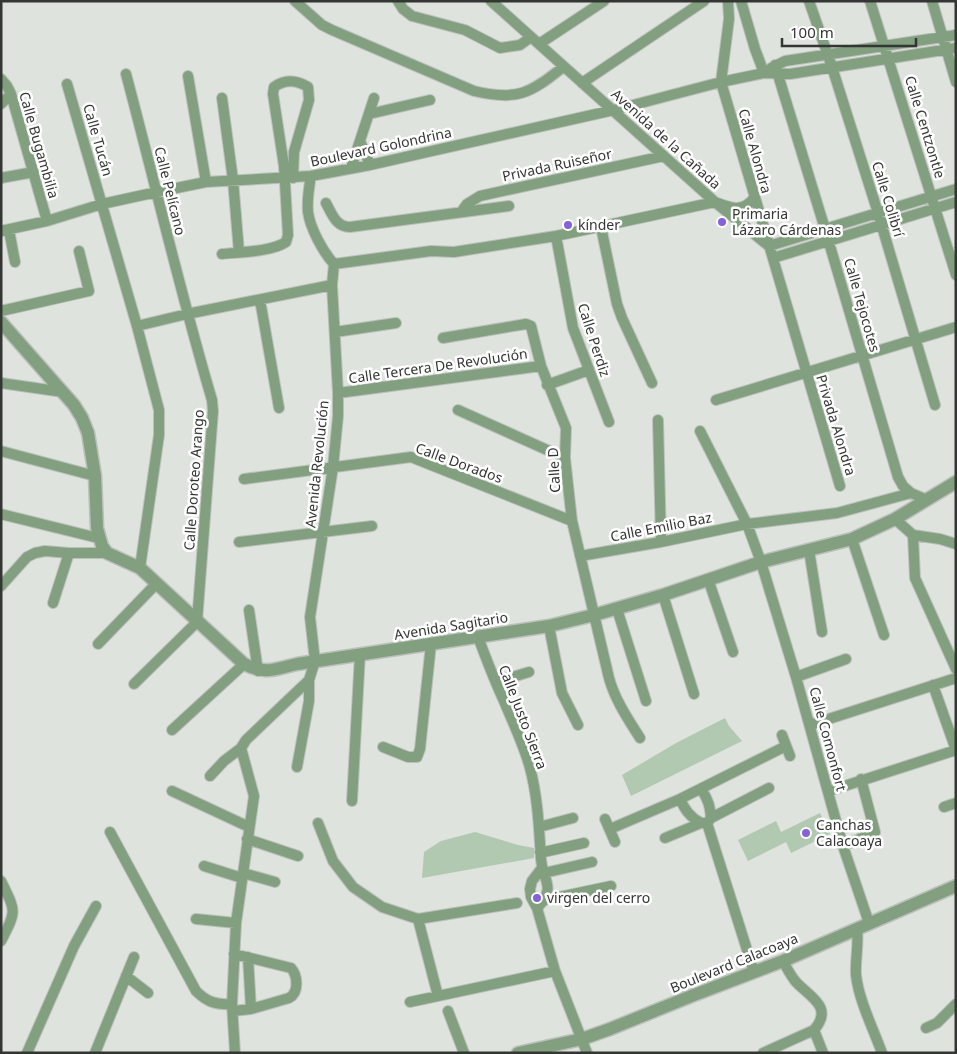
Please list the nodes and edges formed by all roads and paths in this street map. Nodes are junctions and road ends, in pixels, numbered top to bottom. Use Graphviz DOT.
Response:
graph roads {
  1 [pos="295,1"];
  2 [pos="398,1"];
  3 [pos="604,1"];
  4 [pos="704,1"];
  5 [pos="728,1"];
  6 [pos="741,1"];
  7 [pos="808,1"];
  8 [pos="870,1"];
  9 [pos="932,1"];
  10 [pos="492,2"];
  11 [pos="956,35"];
  12 [pos="531,36"];
  13 [pos="943,37"];
  14 [pos="539,44"];
  15 [pos="884,45"];
  16 [pos="951,49"];
  17 [pos="826,54"];
  18 [pos="889,58"];
  19 [pos="563,67"];
  20 [pos="832,67"];
  21 [pos="776,70"];
  22 [pos="764,73"];
  23 [pos="126,74"];
  24 [pos="188,76"];
  25 [pos="1,80"];
  26 [pos="721,82"];
  27 [pos="956,82"];
  28 [pos="582,83"];
  29 [pos="67,84"];
  30 [pos="11,94"];
  31 [pos="222,98"];
  32 [pos="374,98"];
  33 [pos="430,100"];
  34 [pos="1,104"];
  35 [pos="614,110"];
  36 [pos="369,114"];
  37 [pos="360,141"];
  38 [pos="664,156"];
  39 [pos="370,165"];
  40 [pos="352,168"];
  41 [pos="34,172"];
  42 [pos="311,176"];
  43 [pos="1,178"];
  44 [pos="289,178"];
  45 [pos="234,180"];
  46 [pos="206,182"];
  47 [pos="956,189"];
  48 [pos="157,192"];
  49 [pos="932,196"];
  50 [pos="754,198"];
  51 [pos="715,202"];
  52 [pos="956,202"];
  53 [pos="326,203"];
  54 [pos="102,204"];
  55 [pos="508,206"];
  56 [pos="936,208"];
  57 [pos="462,212"];
  58 [pos="878,213"];
  59 [pos="47,221"];
  60 [pos="882,225"];
  61 [pos="600,227"];
  62 [pos="826,229"];
  63 [pos="5,231"];
  64 [pos="556,236"];
  65 [pos="829,241"];
  66 [pos="769,246"];
  67 [pos="79,251"];
  68 [pos="239,252"];
  69 [pos="222,254"];
  70 [pos="773,258"];
  71 [pos="15,262"];
  72 [pos="334,266"];
  73 [pos="956,275"];
  74 [pos="332,285"];
  75 [pos="260,300"];
  76 [pos="1,311"];
  77 [pos="187,314"];
  78 [pos="1,322"];
  79 [pos="396,323"];
  80 [pos="137,326"];
  81 [pos="956,327"];
  82 [pos="335,332"];
  83 [pos="443,338"];
  84 [pos="915,339"];
  85 [pos="863,354"];
  86 [pos="541,366"];
  87 [pos="589,370"];
  88 [pos="805,371"];
  89 [pos="1,383"];
  90 [pos="652,383"];
  91 [pos="547,385"];
  92 [pos="63,392"];
  93 [pos="338,393"];
  94 [pos="716,400"];
  95 [pos="935,405"];
  96 [pos="279,408"];
  97 [pos="458,410"];
  98 [pos="658,420"];
  99 [pos="609,422"];
  100 [pos="700,431"];
  101 [pos="1,451"];
  102 [pos="564,458"];
  103 [pos="333,467"];
  104 [pos="95,476"];
  105 [pos="244,478"];
  106 [pos="956,482"];
  107 [pos="840,486"];
  108 [pos="911,493"];
  109 [pos="925,499"];
  110 [pos="1,514"];
  111 [pos="894,519"];
  112 [pos="572,521"];
  113 [pos="747,524"];
  114 [pos="372,526"];
  115 [pos="323,532"];
  116 [pos="913,535"];
  117 [pos="98,538"];
  118 [pos="852,539"];
  119 [pos="239,542"];
  120 [pos="661,542"];
  121 [pos="956,544"];
  122 [pos="809,550"];
  123 [pos="69,553"];
  124 [pos="107,553"];
  125 [pos="580,556"];
  126 [pos="761,562"];
  127 [pos="140,568"];
  128 [pos="708,580"];
  129 [pos="157,583"];
  130 [pos="1,586"];
  131 [pos="664,595"];
  132 [pos="53,603"];
  133 [pos="617,609"];
  134 [pos="250,610"];
  135 [pos="594,615"];
  136 [pos="197,622"];
  137 [pos="549,626"];
  138 [pos="822,632"];
  139 [pos="884,635"];
  140 [pos="478,637"];
  141 [pos="98,644"];
  142 [pos="431,644"];
  143 [pos="733,652"];
  144 [pos="360,654"];
  145 [pos="846,659"];
  146 [pos="315,661"];
  147 [pos="244,664"];
  148 [pos="956,669"];
  149 [pos="258,670"];
  150 [pos="529,672"];
  151 [pos="796,677"];
  152 [pos="956,678"];
  153 [pos="309,680"];
  154 [pos="496,682"];
  155 [pos="134,684"];
  156 [pos="933,685"];
  157 [pos="694,694"];
  158 [pos="646,701"];
  159 [pos="578,725"];
  160 [pos="810,725"];
  161 [pos="172,730"];
  162 [pos="782,735"];
  163 [pos="640,738"];
  164 [pos="786,746"];
  165 [pos="383,747"];
  166 [pos="242,748"];
  167 [pos="956,750"];
  168 [pos="790,756"];
  169 [pos="297,767"];
  170 [pos="210,776"];
  171 [pos="862,779"];
  172 [pos="769,788"];
  173 [pos="701,789"];
  174 [pos="172,791"];
  175 [pos="829,791"];
  176 [pos="680,799"];
  177 [pos="352,801"];
  178 [pos="956,803"];
  179 [pos="944,807"];
  180 [pos="573,818"];
  181 [pos="706,822"];
  182 [pos="318,823"];
  183 [pos="249,827"];
  184 [pos="539,828"];
  185 [pos="110,832"];
  186 [pos="665,838"];
  187 [pos="247,839"];
  188 [pos="615,842"];
  189 [pos="584,843"];
  190 [pos="843,846"];
  191 [pos="540,852"];
  192 [pos="298,856"];
  193 [pos="592,862"];
  194 [pos="204,866"];
  195 [pos="543,870"];
  196 [pos="243,875"];
  197 [pos="1,881"];
  198 [pos="275,882"];
  199 [pos="611,886"];
  200 [pos="956,886"];
  201 [pos="545,900"];
  202 [pos="517,902"];
  203 [pos="96,906"];
  204 [pos="536,908"];
  205 [pos="196,919"];
  206 [pos="418,919"];
  207 [pos="236,923"];
  208 [pos="863,926"];
  209 [pos="1,941"];
  210 [pos="234,954"];
  211 [pos="134,957"];
  212 [pos="248,957"];
  213 [pos="783,961"];
  214 [pos="555,970"];
  215 [pos="754,972"];
  216 [pos="126,976"];
  217 [pos="148,993"];
  218 [pos="438,996"];
  219 [pos="410,1002"];
  220 [pos="956,1004"];
  221 [pos="232,1008"];
  222 [pos="250,1008"];
  223 [pos="448,1011"];
  224 [pos="926,1028"];
  225 [pos="814,1030"];
  226 [pos="582,1039"];
  227 [pos="27,1053"];
  228 [pos="95,1053"];
  229 [pos="236,1053"];
  230 [pos="464,1053"];
  231 [pos="518,1053"];
  232 [pos="587,1053"];
  233 [pos="763,1053"];
  234 [pos="823,1053"];
  235 [pos="882,1053"];
  1 -- 19 [label="street"];
  2 -- 12 [label="street"];
  3 -- 14 [label="street"];
  4 -- 28 [label="street"];
  5 -- 26 [label="street"];
  6 -- 22 [label="street"];
  7 -- 17 [label="street, Calle Colibrí"];
  8 -- 15 [label="street, Calle Centzontle"];
  9 -- 13 [label="street"];
  10 -- 12 [label="street, Avenida de la Cañada"];
  11 -- 13 [label="street, Boulevard Golondrina"];
  12 -- 14 [label="street, Avenida de la Cañada"];
  13 -- 15 [label="street, Boulevard Golondrina"];
  13 -- 16 [label="street"];
  14 -- 19 [label="street, Avenida de la Cañada"];
  15 -- 17 [label="street, Boulevard Golondrina"];
  15 -- 18 [label="street, Calle Centzontle"];
  16 -- 18 [label="street, Boulevard Golondrina"];
  16 -- 27 [label="street"];
  17 -- 20 [label="street, Calle Colibrí"];
  17 -- 21 [label="street, Boulevard Golondrina"];
  18 -- 20 [label="street, Boulevard Golondrina"];
  18 -- 49 [label="street, Calle Centzontle"];
  19 -- 28 [label="street, Avenida de la Cañada"];
  20 -- 21 [label="street, Boulevard Golondrina"];
  20 -- 58 [label="street, Calle Colibrí"];
  21 -- 22 [label="street, Boulevard Golondrina"];
  21 -- 62 [label="street, Calle Tejocotes"];
  22 -- 26 [label="street, Boulevard Golondrina"];
  23 -- 48 [label="street, Calle Pelícano"];
  24 -- 46 [label="street"];
  25 -- 30 [label="street, Calle Bugambilia"];
  26 -- 35 [label="street, Boulevard Golondrina"];
  26 -- 50 [label="street, Calle Alondra"];
  28 -- 35 [label="street, Avenida de la Cañada"];
  29 -- 54 [label="street, Calle Tucán"];
  30 -- 34 [label="street"];
  30 -- 41 [label="street, Calle Bugambilia"];
  31 -- 45 [label="street"];
  32 -- 36 [label="street"];
  33 -- 36 [label="street"];
  35 -- 38 [label="street, Avenida de la Cañada"];
  35 -- 39 [label="street, Boulevard Golondrina"];
  36 -- 37 [label="street"];
  37 -- 39 [label="street"];
  37 -- 40 [label="street"];
  38 -- 51 [label="street, Avenida de la Cañada"];
  38 -- 57 [label="street, Privada Ruiseñor"];
  39 -- 40 [label="street, Boulevard Golondrina"];
  40 -- 42 [label="street, Boulevard Golondrina"];
  41 -- 43 [label="street"];
  41 -- 59 [label="street, Calle Bugambilia"];
  42 -- 44 [label="street, Boulevard Golondrina"];
  42 -- 72 [label="street"];
  44 -- 44 [label="street"];
  44 -- 45 [label="street, Boulevard Golondrina"];
  44 -- 68 [label="street"];
  45 -- 46 [label="street, Boulevard Golondrina"];
  45 -- 68 [label="street"];
  46 -- 48 [label="street, Boulevard Golondrina"];
  47 -- 49 [label="street"];
  48 -- 54 [label="street, Boulevard Golondrina"];
  48 -- 77 [label="street, Calle Pelícano"];
  49 -- 56 [label="street, Calle Centzontle"];
  49 -- 58 [label="street"];
  50 -- 51 [label="street"];
  50 -- 66 [label="street, Calle Alondra"];
  51 -- 61 [label="street"];
  51 -- 66 [label="street, Avenida de la Cañada"];
  52 -- 56 [label="street"];
  53 -- 57 [label="street"];
  54 -- 59 [label="street, Boulevard Golondrina"];
  54 -- 80 [label="street, Calle Tucán"];
  55 -- 57 [label="street"];
  56 -- 60 [label="street"];
  56 -- 73 [label="street, Calle Centzontle"];
  58 -- 60 [label="street, Calle Colibrí"];
  58 -- 62 [label="street"];
  59 -- 63 [label="street, Boulevard Golondrina"];
  60 -- 65 [label="street"];
  60 -- 84 [label="street, Calle Colibrí"];
  61 -- 64 [label="street"];
  61 -- 90 [label="street"];
  62 -- 65 [label="street, Calle Tejocotes"];
  62 -- 66 [label="street"];
  63 -- 71 [label="street"];
  64 -- 72 [label="street"];
  64 -- 87 [label="street, Calle Perdiz"];
  65 -- 70 [label="street"];
  65 -- 85 [label="street, Calle Tejocotes"];
  66 -- 70 [label="street, Calle Alondra"];
  67 -- 76 [label="street"];
  68 -- 69 [label="street"];
  70 -- 88 [label="street, Calle Alondra"];
  72 -- 74 [label="street, Avenida Revolución"];
  74 -- 75 [label="street"];
  74 -- 82 [label="street, Avenida Revolución"];
  75 -- 77 [label="street"];
  75 -- 96 [label="street"];
  77 -- 80 [label="street"];
  77 -- 136 [label="street, Calle Doroteo Arango"];
  78 -- 92 [label="street"];
  79 -- 82 [label="street"];
  80 -- 127 [label="street, Calle Tucán"];
  81 -- 84 [label="street"];
  82 -- 93 [label="street, Avenida Revolución"];
  83 -- 86 [label="street, Calle D"];
  84 -- 85 [label="street"];
  84 -- 95 [label="street, Calle Colibrí"];
  85 -- 88 [label="street"];
  85 -- 108 [label="street, Calle Tejocotes"];
  86 -- 91 [label="street, Calle D"];
  86 -- 93 [label="street, Calle Tercera De Revolución"];
  87 -- 91 [label="street"];
  87 -- 99 [label="street, Calle Perdiz"];
  88 -- 94 [label="street"];
  88 -- 107 [label="street, Privada Alondra"];
  89 -- 92 [label="street"];
  91 -- 102 [label="street, Calle D"];
  92 -- 104 [label="street"];
  93 -- 103 [label="street, Avenida Revolución"];
  97 -- 102 [label="street"];
  98 -- 120 [label="street"];
  100 -- 113 [label="street, Calle Comonfort"];
  101 -- 104 [label="street"];
  102 -- 112 [label="street, Calle D"];
  103 -- 105 [label="street, Calle Dorados"];
  103 -- 112 [label="street, Calle Dorados"];
  103 -- 115 [label="street, Avenida Revolución"];
  104 -- 117 [label="street"];
  106 -- 109 [label="street, Avenida Sagitario"];
  108 -- 109 [label="street"];
  108 -- 113 [label="street, Calle Emilio Baz"];
  109 -- 111 [label="street, Avenida Sagitario"];
  110 -- 117 [label="street"];
  111 -- 116 [label="street"];
  111 -- 118 [label="street, Avenida Sagitario"];
  112 -- 125 [label="street, Calle D"];
  113 -- 120 [label="street, Calle Emilio Baz"];
  113 -- 126 [label="street, Calle Comonfort"];
  114 -- 115 [label="street"];
  115 -- 119 [label="street"];
  115 -- 146 [label="street, Avenida Revolución"];
  116 -- 121 [label="street"];
  116 -- 148 [label="street"];
  117 -- 124 [label="street"];
  118 -- 122 [label="street, Avenida Sagitario"];
  118 -- 139 [label="street"];
  120 -- 125 [label="street, Calle Emilio Baz"];
  122 -- 126 [label="street, Avenida Sagitario"];
  122 -- 138 [label="street"];
  123 -- 124 [label="street"];
  123 -- 130 [label="street"];
  123 -- 132 [label="street"];
  124 -- 127 [label="street, Avenida Sagitario"];
  125 -- 135 [label="street, Calle D"];
  126 -- 128 [label="street, Avenida Sagitario"];
  126 -- 151 [label="street, Calle Comonfort"];
  127 -- 129 [label="street, Avenida Sagitario"];
  128 -- 131 [label="street, Avenida Sagitario"];
  128 -- 143 [label="street"];
  129 -- 136 [label="street, Avenida Sagitario"];
  129 -- 141 [label="street"];
  131 -- 133 [label="street, Avenida Sagitario"];
  131 -- 157 [label="street"];
  133 -- 135 [label="street, Avenida Sagitario"];
  133 -- 158 [label="street"];
  134 -- 149 [label="street"];
  135 -- 137 [label="street, Avenida Sagitario"];
  135 -- 163 [label="street, Calle D"];
  136 -- 147 [label="street, Avenida Sagitario"];
  136 -- 155 [label="street"];
  137 -- 140 [label="street, Avenida Sagitario"];
  137 -- 159 [label="street"];
  140 -- 142 [label="street, Avenida Sagitario"];
  140 -- 154 [label="street, Calle Justo Sierra"];
  142 -- 144 [label="street, Avenida Sagitario"];
  142 -- 165 [label="street"];
  144 -- 146 [label="street, Avenida Sagitario"];
  144 -- 177 [label="street"];
  145 -- 151 [label="street"];
  146 -- 149 [label="street, Avenida Sagitario"];
  146 -- 153 [label="street"];
  147 -- 149 [label="street, Avenida Sagitario"];
  147 -- 161 [label="street"];
  150 -- 154 [label="street"];
  151 -- 160 [label="street, Calle Comonfort"];
  152 -- 156 [label="street"];
  153 -- 166 [label="street"];
  153 -- 169 [label="street"];
  154 -- 184 [label="street, Calle Justo Sierra"];
  156 -- 160 [label="street"];
  156 -- 167 [label="street"];
  160 -- 175 [label="street, Calle Comonfort"];
  162 -- 164 [label="street"];
  164 -- 168 [label="street"];
  164 -- 173 [label="street"];
  166 -- 170 [label="street"];
  166 -- 183 [label="street"];
  167 -- 171 [label="street"];
  171 -- 175 [label="street"];
  171 -- 190 [label="street"];
  172 -- 181 [label="street"];
  173 -- 176 [label="street"];
  173 -- 181 [label="street"];
  174 -- 183 [label="street"];
  175 -- 190 [label="street, Calle Comonfort"];
  176 -- 181 [label="street"];
  176 -- 188 [label="street"];
  178 -- 179 [label="street"];
  180 -- 184 [label="street"];
  181 -- 186 [label="street"];
  181 -- 215 [label="street"];
  182 -- 206 [label="street"];
  183 -- 187 [label="street"];
  184 -- 191 [label="street, Calle Justo Sierra"];
  185 -- 221 [label="street"];
  187 -- 192 [label="street"];
  187 -- 196 [label="street"];
  189 -- 191 [label="street"];
  190 -- 208 [label="street, Calle Comonfort"];
  191 -- 195 [label="street, Calle Justo Sierra"];
  193 -- 195 [label="street"];
  194 -- 196 [label="street"];
  195 -- 201 [label="street, Calle Justo Sierra"];
  195 -- 204 [label="street"];
  196 -- 198 [label="street"];
  196 -- 207 [label="street"];
  197 -- 209 [label="street"];
  199 -- 201 [label="street"];
  200 -- 208 [label="street, Boulevard Calacoaya"];
  201 -- 204 [label="street"];
  202 -- 206 [label="street"];
  203 -- 227 [label="street"];
  204 -- 214 [label="street"];
  205 -- 207 [label="street"];
  206 -- 218 [label="street"];
  207 -- 210 [label="street"];
  208 -- 213 [label="street, Boulevard Calacoaya"];
  208 -- 235 [label="street, Calle Comonfort"];
  210 -- 212 [label="street"];
  210 -- 221 [label="street"];
  211 -- 216 [label="street"];
  212 -- 222 [label="street"];
  212 -- 222 [label="street"];
  213 -- 215 [label="street, Boulevard Calacoaya"];
  213 -- 225 [label="street"];
  214 -- 218 [label="street"];
  214 -- 226 [label="street"];
  215 -- 226 [label="street, Boulevard Calacoaya"];
  216 -- 217 [label="street"];
  216 -- 228 [label="street"];
  218 -- 219 [label="street"];
  220 -- 224 [label="street"];
  221 -- 222 [label="street"];
  221 -- 229 [label="street"];
  223 -- 230 [label="street"];
  225 -- 233 [label="street"];
  225 -- 234 [label="street"];
  226 -- 231 [label="street, Boulevard Calacoaya"];
  226 -- 232 [label="street"];
}
